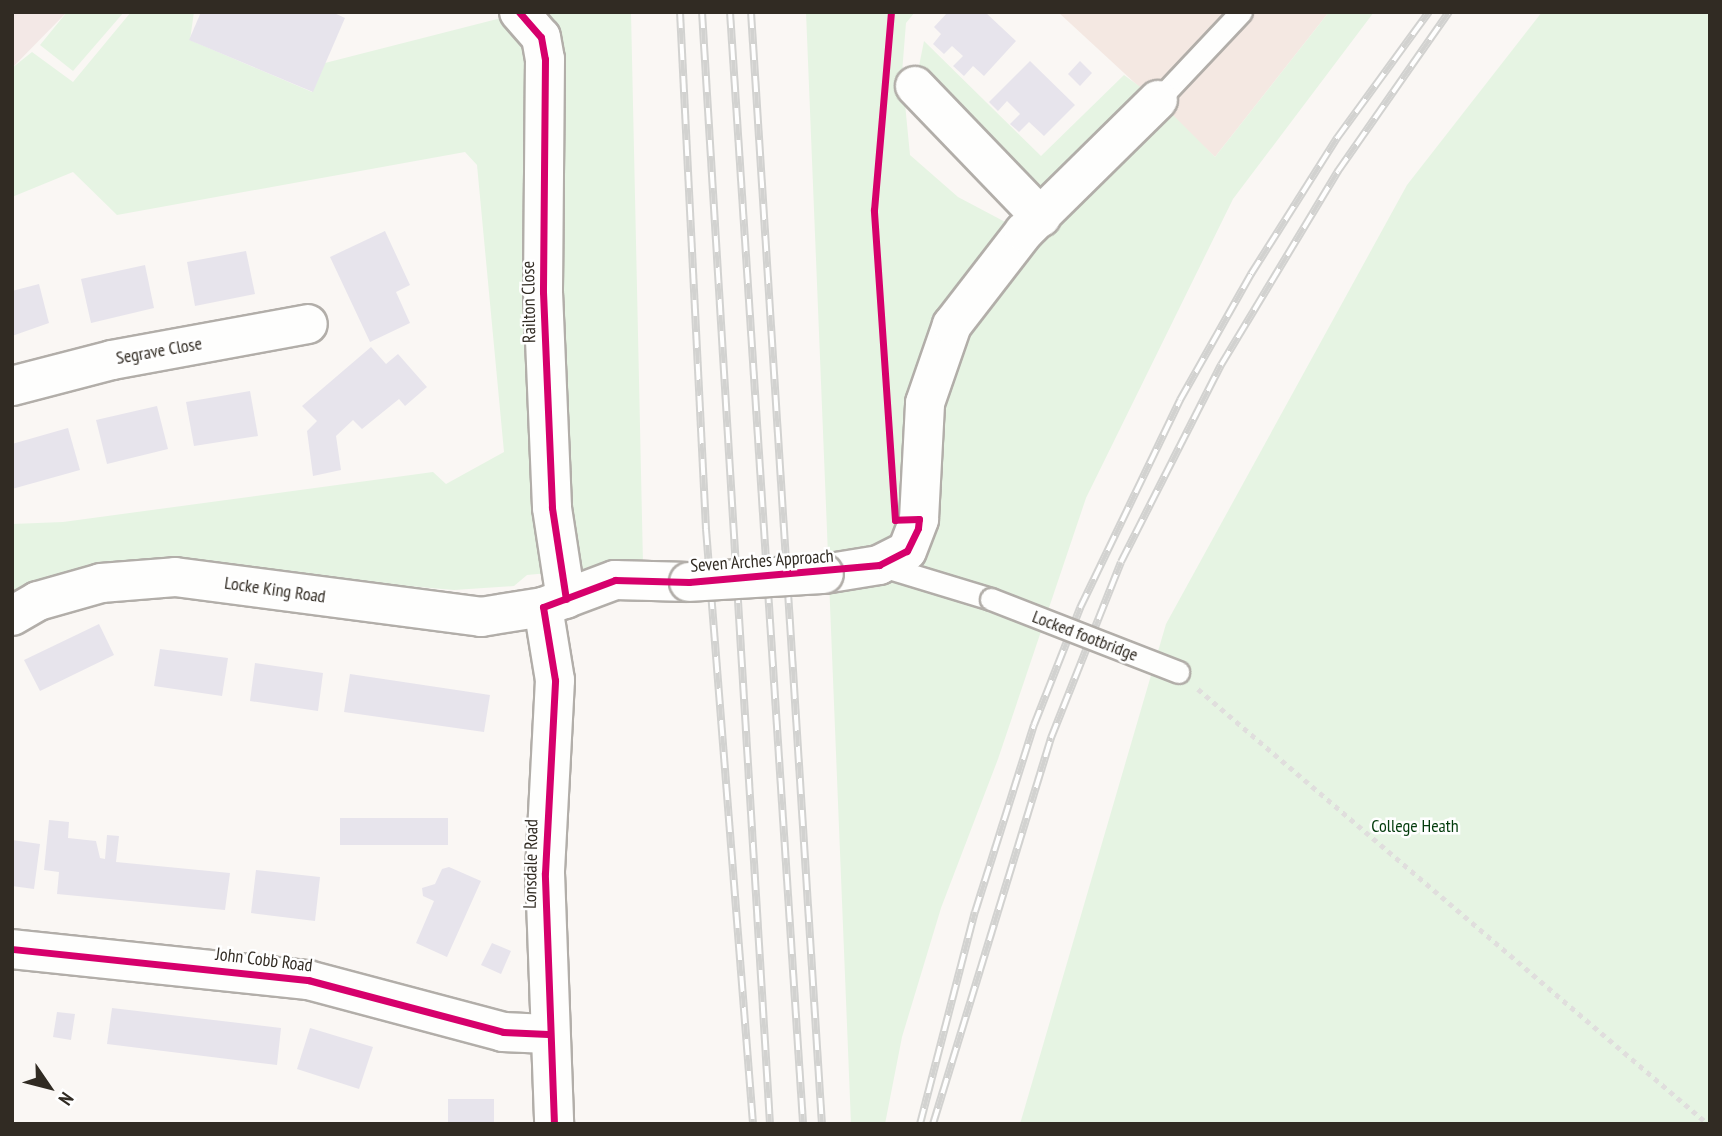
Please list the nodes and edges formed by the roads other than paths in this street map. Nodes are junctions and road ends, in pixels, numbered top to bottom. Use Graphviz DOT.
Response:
graph roads {
  1 [pos="519,12"];
  2 [pos="1241,12"];
  3 [pos="915,86"];
  4 [pos="1158,100"];
  5 [pos="1041,217"];
  6 [pos="308,324"];
  7 [pos="12,386"];
  8 [pos="879,565"];
  9 [pos="554,603"];
  10 [pos="12,616"];
  11 [pos="1178,672"];
  12 [pos="12,949"];
  13 [pos="548,1034"];
  14 [pos="554,1124"];
  1 -- 9 [label="street, Railton Close"];
  2 -- 4 [label="lane"];
  3 -- 5 [label="street"];
  4 -- 5 [label="street, Seven Arches Approach"];
  5 -- 8 [label="street, Seven Arches Approach"];
  6 -- 7 [label="street, Segrave Close"];
  8 -- 9 [label="street, Seven Arches Approach, bridge"];
  8 -- 11 [label="lane, Locked footbridge, bridge"];
  9 -- 10 [label="street, Locke King Road"];
  9 -- 13 [label="street, Lonsdale Road"];
  12 -- 13 [label="street, John Cobb Road"];
  13 -- 14 [label="street, Lonsdale Road"];
}
